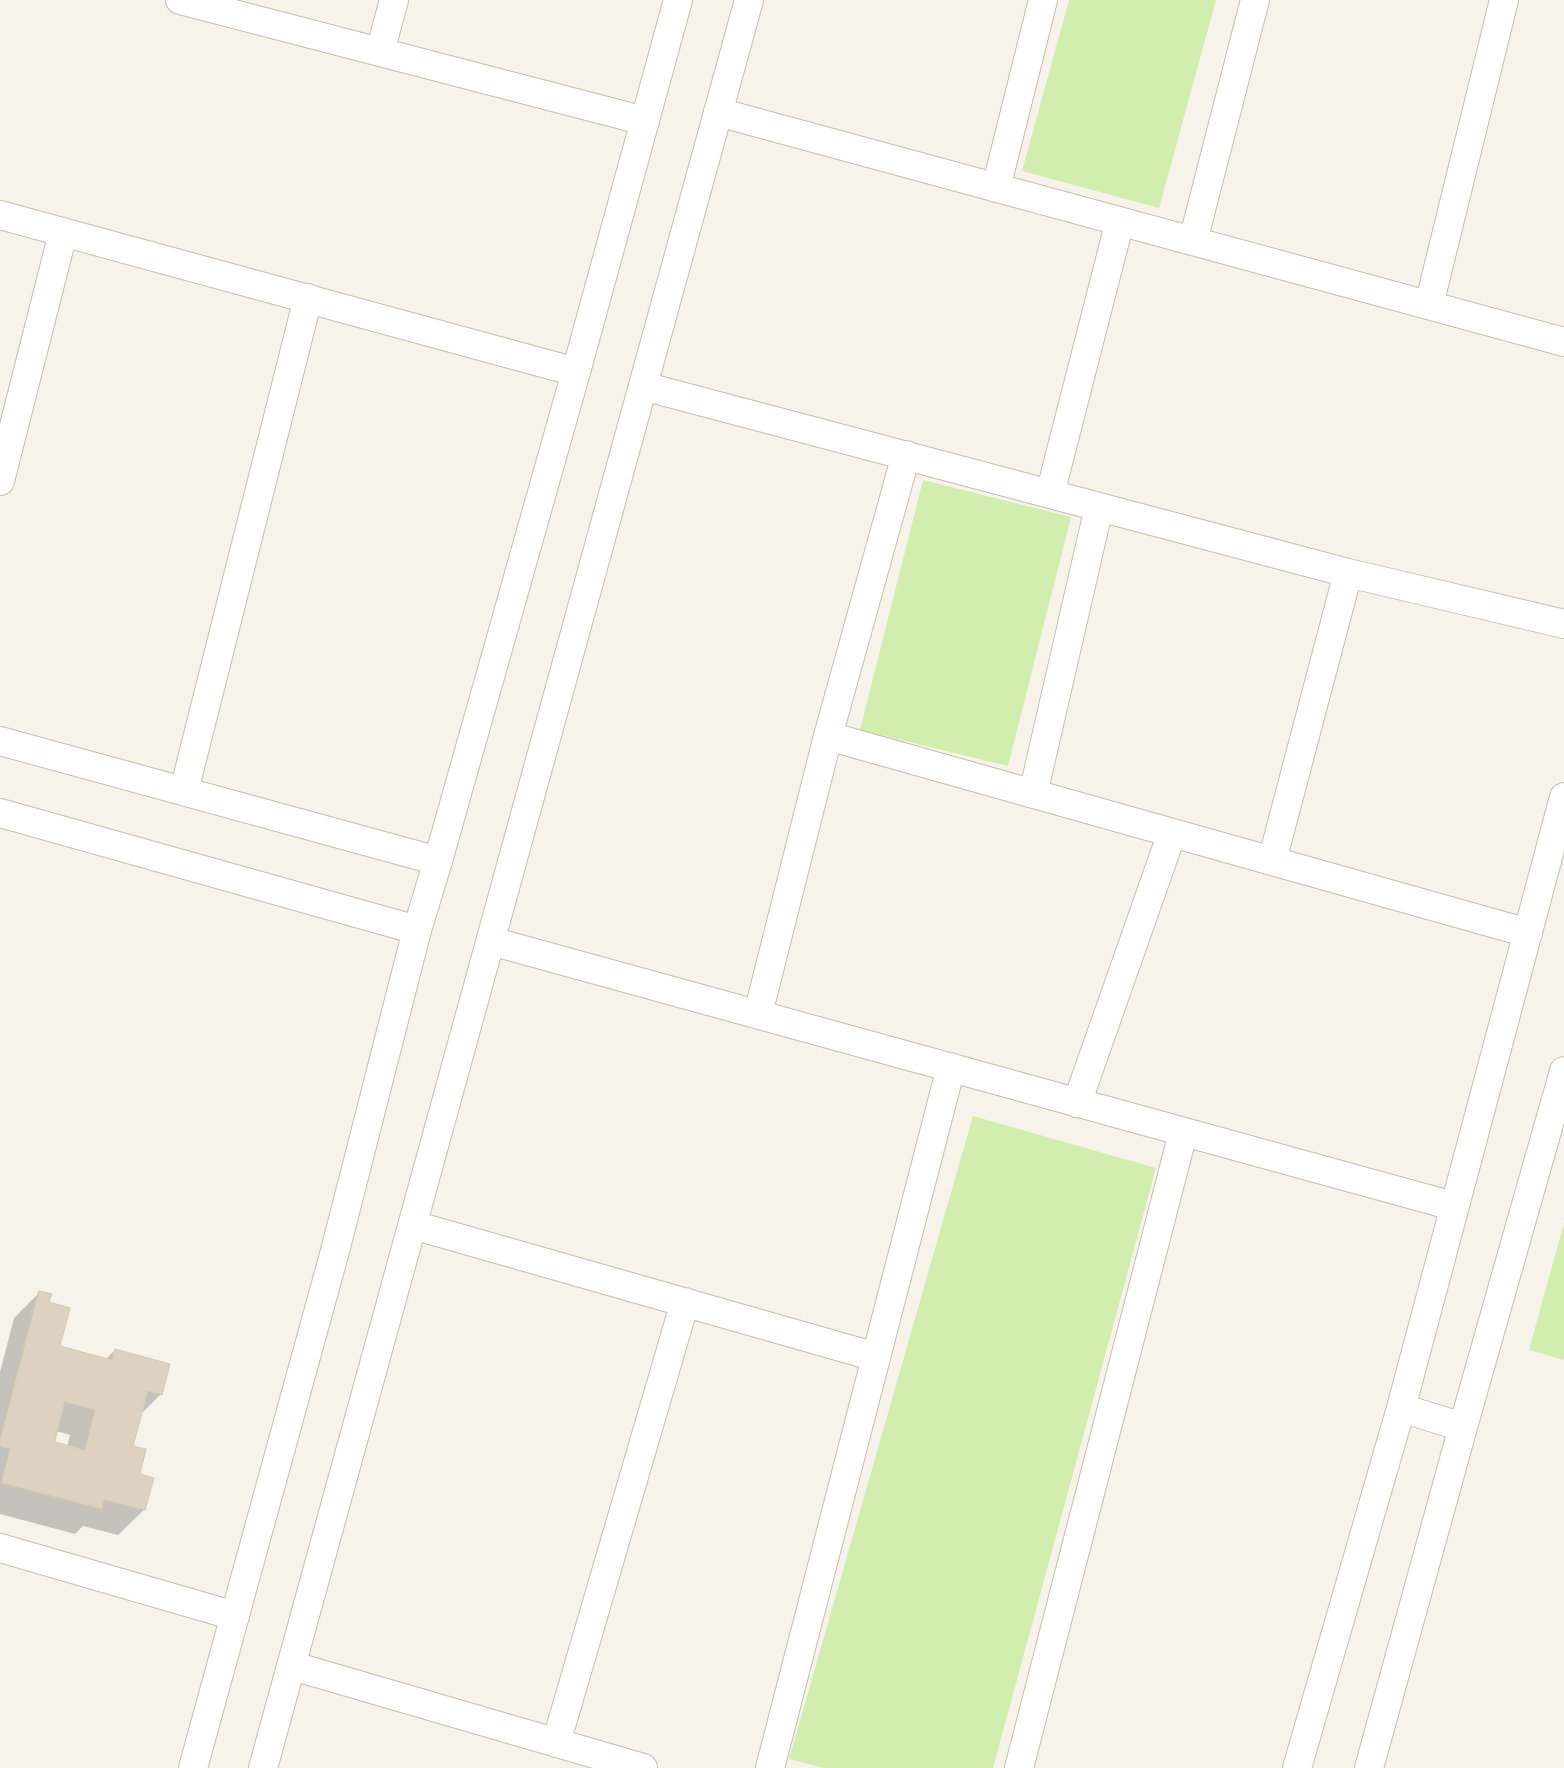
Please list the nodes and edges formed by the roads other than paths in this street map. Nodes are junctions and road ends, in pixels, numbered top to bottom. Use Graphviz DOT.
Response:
graph roads {
  1 [pos="180,0"];
  2 [pos="394,0"];
  3 [pos="678,0"];
  4 [pos="749,0"];
  5 [pos="1043,0"];
  6 [pos="1255,0"];
  7 [pos="1504,0"];
  8 [pos="380,52"];
  9 [pos="718,112"];
  10 [pos="645,122"];
  11 [pos="996,188"];
  12 [pos="0,215"];
  13 [pos="1120,221"];
  14 [pos="63,232"];
  15 [pos="1193,241"];
  16 [pos="308,298"];
  17 [pos="1429,305"];
  18 [pos="1564,342"];
  19 [pos="576,372"];
  20 [pos="643,386"];
  21 [pos="906,455"];
  22 [pos="0,481"];
  23 [pos="1050,494"];
  24 [pos="1099,507"];
  25 [pos="1348,573"];
  26 [pos="1564,624"];
  27 [pos="828,736"];
  28 [pos="0,741"];
  29 [pos="184,791"];
  30 [pos="1033,794"];
  31 [pos="1564,797"];
  32 [pos="0,813"];
  33 [pos="1172,833"];
  34 [pos="438,861"];
  35 [pos="1272,861"];
  36 [pos="418,930"];
  37 [pos="1528,933"];
  38 [pos="491,941"];
  39 [pos="758,1014"];
  40 [pos="951,1067"];
  41 [pos="1564,1071"];
  42 [pos="1077,1103"];
  43 [pos="1183,1133"];
  44 [pos="1454,1206"];
  45 [pos="413,1225"];
  46 [pos="685,1302"];
  47 [pos="876,1357"];
  48 [pos="1401,1408"];
  49 [pos="1463,1426"];
  50 [pos="0,1548"];
  51 [pos="235,1616"];
  52 [pos="292,1666"];
  53 [pos="556,1743"];
  54 [pos="193,1768"];
  55 [pos="264,1768"];
  56 [pos="643,1768"];
  57 [pos="770,1768"];
  58 [pos="1019,1768"];
  59 [pos="1297,1768"];
  60 [pos="1369,1768"];
  1 -- 8 [label="street"];
  2 -- 8 [label="street"];
  3 -- 10 [label="street"];
  4 -- 9 [label="street"];
  5 -- 11 [label="street"];
  6 -- 15 [label="street"];
  7 -- 17 [label="street"];
  8 -- 10 [label="street"];
  9 -- 11 [label="street"];
  9 -- 20 [label="street"];
  10 -- 19 [label="street"];
  11 -- 13 [label="street"];
  12 -- 14 [label="street"];
  13 -- 15 [label="street"];
  13 -- 23 [label="street"];
  14 -- 16 [label="street"];
  14 -- 22 [label="street"];
  15 -- 17 [label="street"];
  16 -- 19 [label="street"];
  16 -- 29 [label="street"];
  17 -- 18 [label="street"];
  19 -- 34 [label="street"];
  20 -- 21 [label="street"];
  20 -- 38 [label="street"];
  21 -- 23 [label="street"];
  21 -- 27 [label="street"];
  23 -- 24 [label="street"];
  24 -- 25 [label="street"];
  24 -- 30 [label="street"];
  25 -- 26 [label="street"];
  25 -- 35 [label="street"];
  27 -- 30 [label="street"];
  27 -- 39 [label="street"];
  28 -- 29 [label="street"];
  29 -- 34 [label="street"];
  30 -- 33 [label="street"];
  31 -- 37 [label="street"];
  32 -- 36 [label="street"];
  33 -- 35 [label="street"];
  33 -- 42 [label="street"];
  34 -- 36 [label="street"];
  35 -- 37 [label="street"];
  36 -- 51 [label="street"];
  37 -- 44 [label="street"];
  38 -- 39 [label="street"];
  38 -- 45 [label="street"];
  39 -- 40 [label="street"];
  40 -- 42 [label="street"];
  40 -- 47 [label="street"];
  41 -- 49 [label="street"];
  42 -- 43 [label="street"];
  43 -- 44 [label="street"];
  43 -- 58 [label="street"];
  44 -- 48 [label="street"];
  45 -- 46 [label="street"];
  45 -- 52 [label="street"];
  46 -- 47 [label="street"];
  46 -- 53 [label="street"];
  47 -- 57 [label="street"];
  48 -- 49 [label="street"];
  48 -- 59 [label="street"];
  49 -- 60 [label="street"];
  50 -- 51 [label="street"];
  51 -- 54 [label="street"];
  52 -- 53 [label="street"];
  52 -- 55 [label="street"];
  53 -- 56 [label="street"];
}
